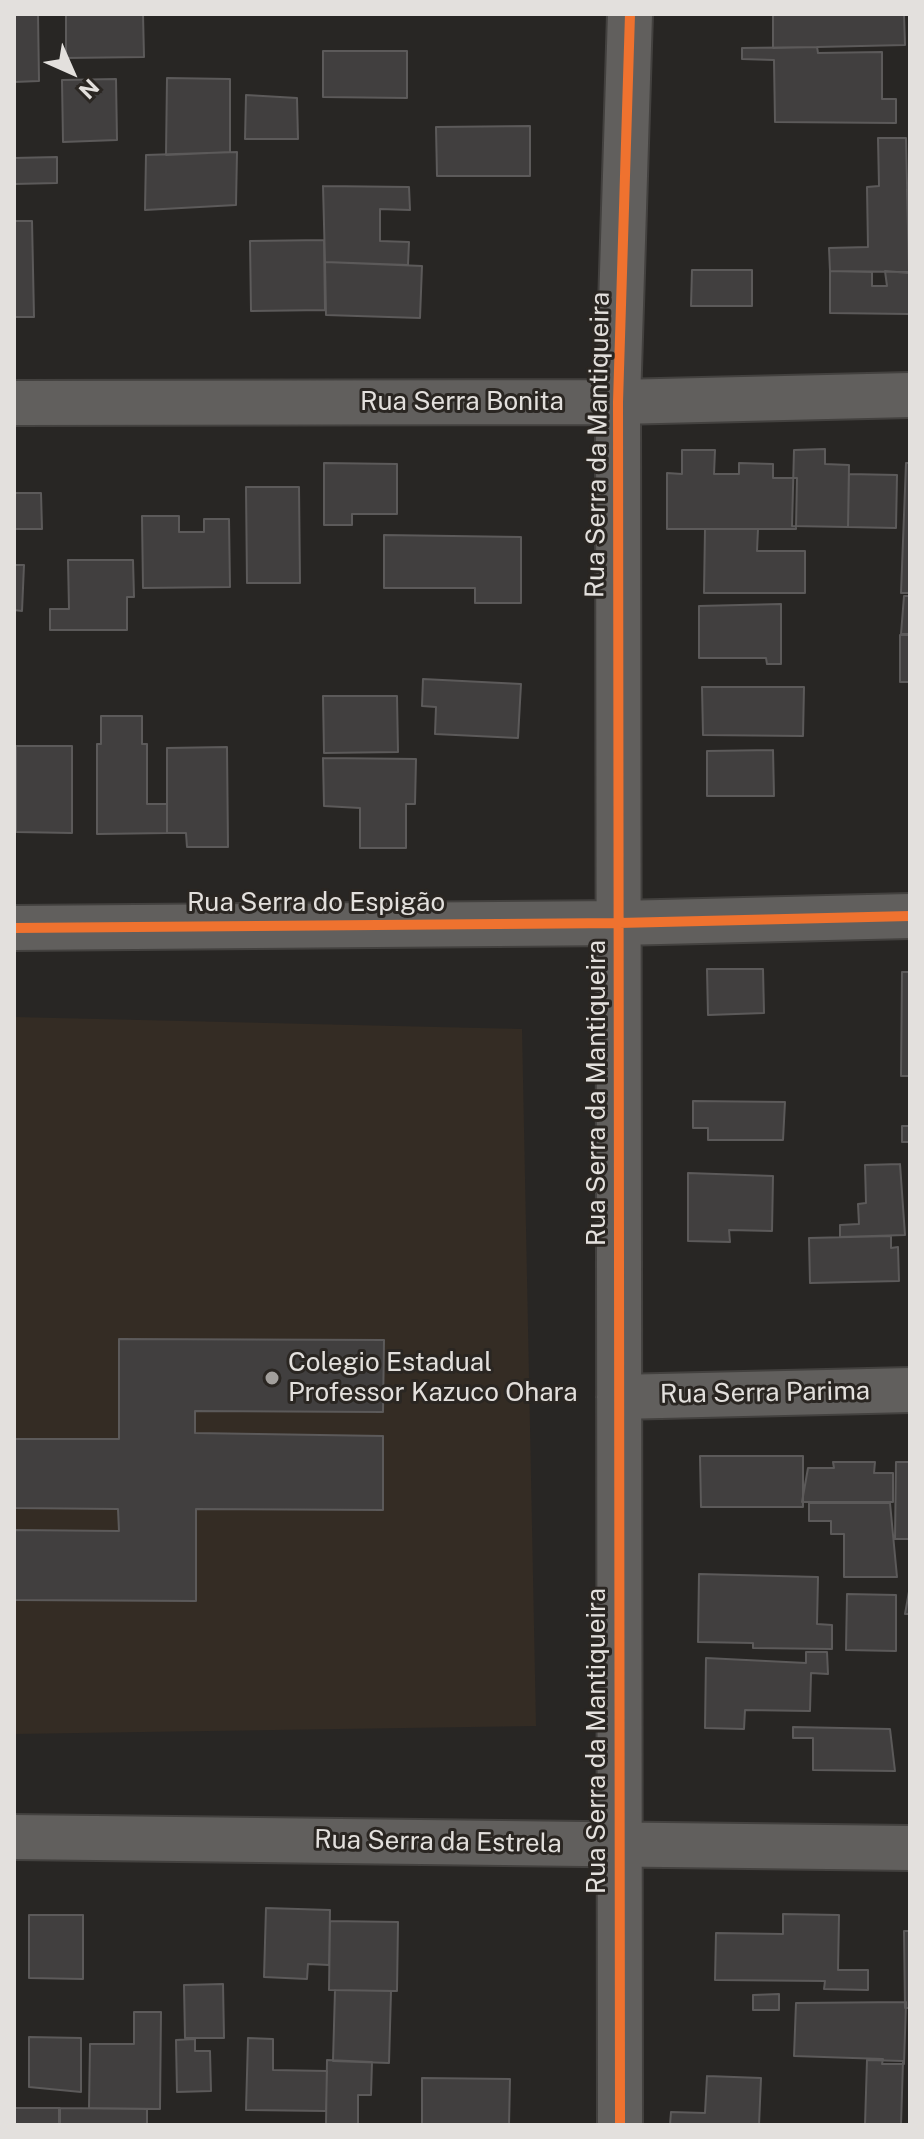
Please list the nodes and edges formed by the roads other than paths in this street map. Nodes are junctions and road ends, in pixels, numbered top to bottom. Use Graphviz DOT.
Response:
graph roads {
  1 [pos="630,14"];
  2 [pos="910,395"];
  3 [pos="618,402"];
  4 [pos="14,403"];
  5 [pos="910,916"];
  6 [pos="619,923"];
  7 [pos="14,928"];
  8 [pos="910,1390"];
  9 [pos="619,1397"];
  10 [pos="14,1837"];
  11 [pos="619,1844"];
  12 [pos="910,1848"];
  13 [pos="620,2125"];
  1 -- 3 [label="street, Rua Serra da Mantiqueira"];
  2 -- 3 [label="street, Rua Serra Bonita"];
  3 -- 4 [label="street, Rua Serra Bonita"];
  3 -- 6 [label="street, Rua Serra da Mantiqueira"];
  5 -- 6 [label="street, Rua Serra do Espigão"];
  6 -- 7 [label="street, Rua Serra do Espigão"];
  6 -- 9 [label="street, Rua Serra da Mantiqueira"];
  8 -- 9 [label="street, Rua Serra Parima"];
  9 -- 11 [label="street, Rua Serra da Mantiqueira"];
  10 -- 11 [label="street, Rua Serra da Estrela"];
  11 -- 12 [label="street, Rua Serra da Estrela"];
  11 -- 13 [label="street, Rua Serra da Mantiqueira"];
}
